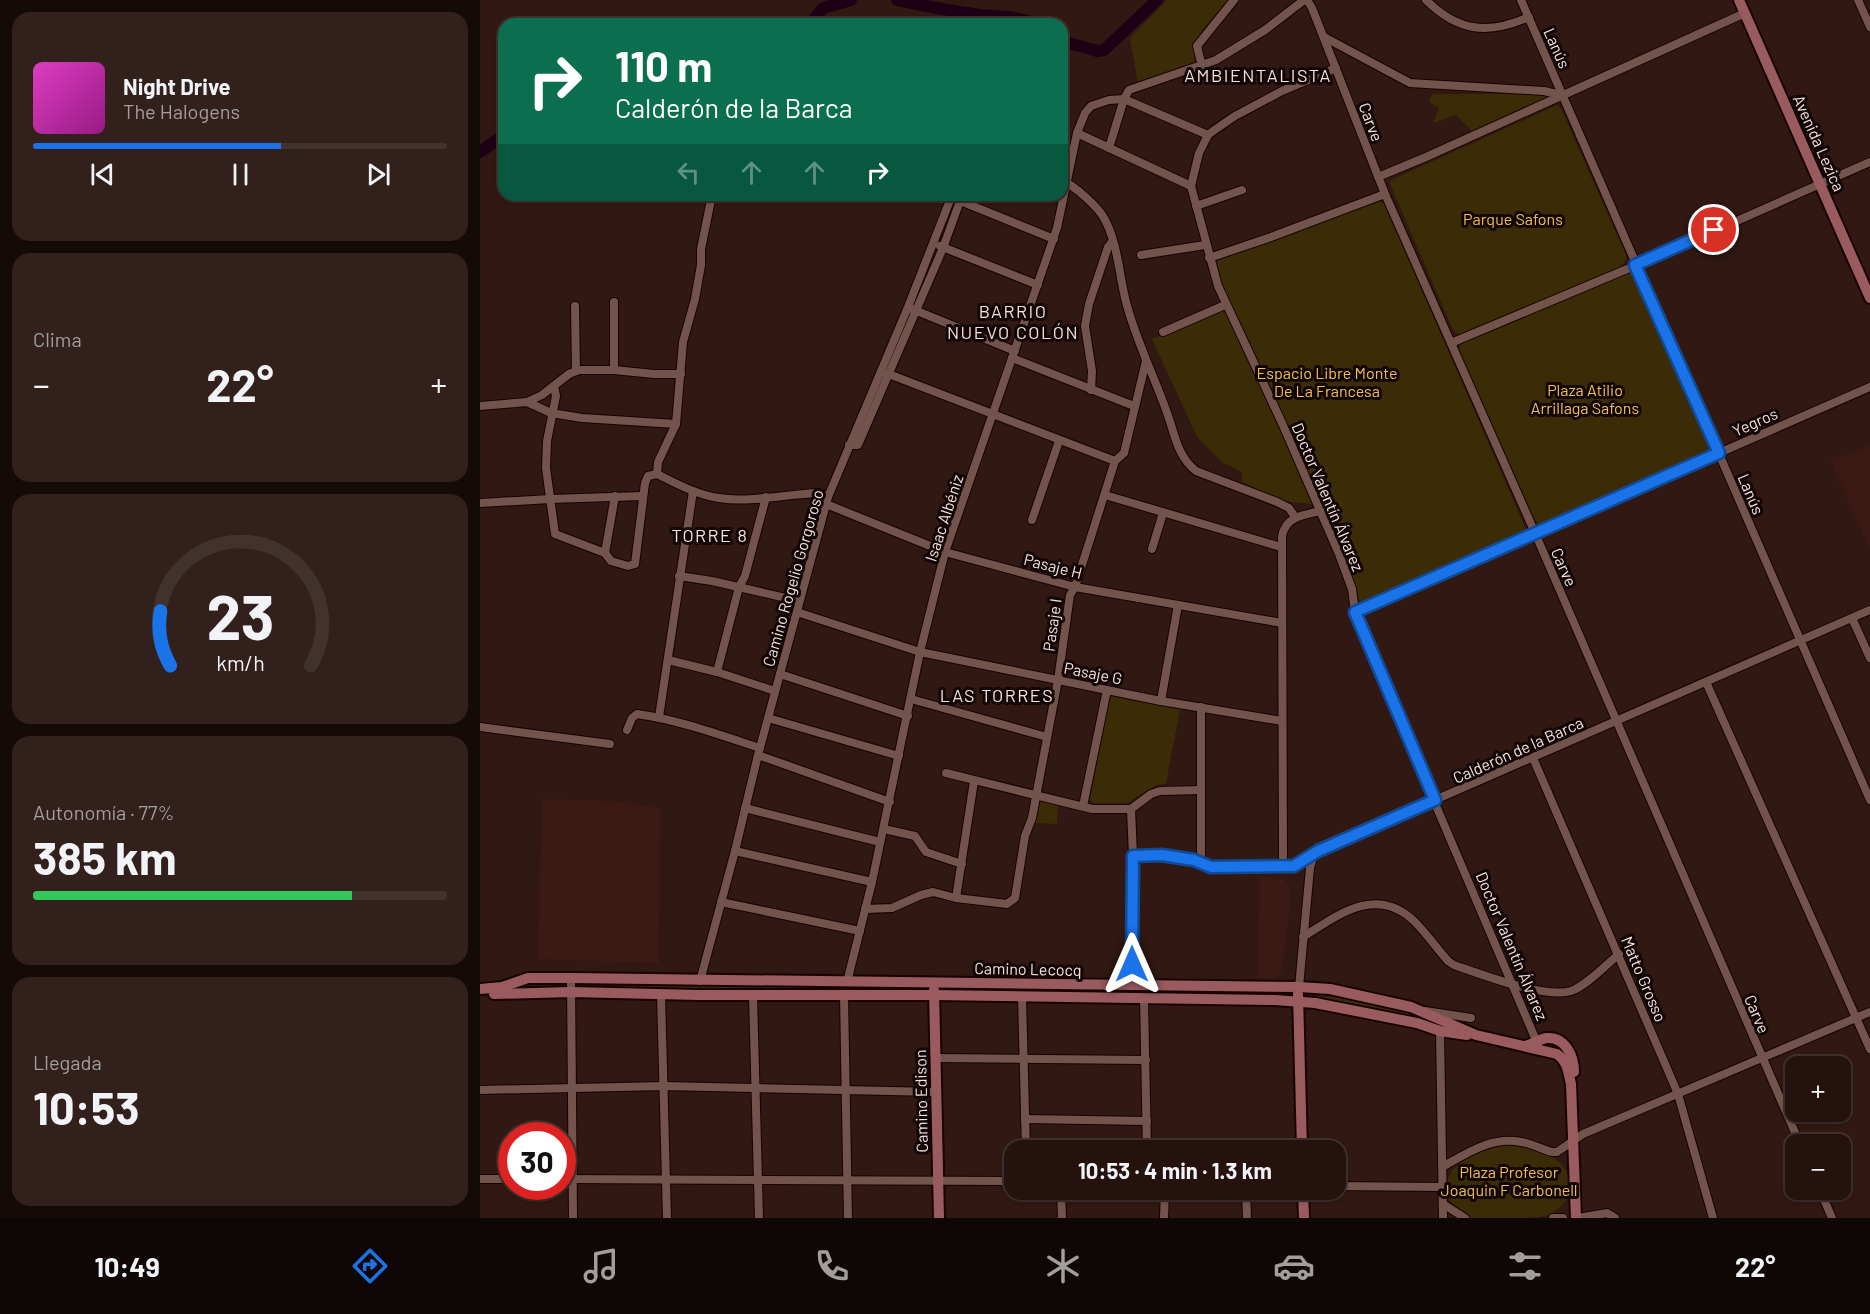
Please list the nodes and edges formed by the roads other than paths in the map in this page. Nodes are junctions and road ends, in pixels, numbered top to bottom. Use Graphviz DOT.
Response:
graph roads {
  1 [pos="1234,0"];
  2 [pos="1305,0"];
  3 [pos="1426,0"];
  4 [pos="1521,0"];
  5 [pos="1739,0"];
  6 [pos="1858,0"];
  7 [pos="1745,13"];
  8 [pos="1529,17"];
  9 [pos="1870,27"];
  10 [pos="1324,36"];
  11 [pos="1202,66"];
  12 [pos="1336,68"];
  13 [pos="1563,95"];
  14 [pos="1124,99"];
  15 [pos="1077,133"];
  16 [pos="1208,135"];
  17 [pos="1109,148"];
  18 [pos="1870,162"];
  19 [pos="1068,167"];
  20 [pos="1378,177"];
  21 [pos="1821,183"];
  22 [pos="1068,185"];
  23 [pos="1191,186"];
  24 [pos="1242,190"];
  25 [pos="1384,194"];
  26 [pos="711,201"];
  27 [pos="949,201"];
  28 [pos="960,201"];
  29 [pos="1061,201"];
  30 [pos="1196,206"];
  31 [pos="1054,239"];
  32 [pos="1112,242"];
  33 [pos="933,244"];
  34 [pos="1205,245"];
  35 [pos="943,248"];
  36 [pos="1142,255"];
  37 [pos="1209,258"];
  38 [pos="1635,265"];
  39 [pos="1038,285"];
  40 [pos="1870,298"];
  41 [pos="614,302"];
  42 [pos="1225,305"];
  43 [pos="575,306"];
  44 [pos="911,309"];
  45 [pos="1163,332"];
  46 [pos="1451,343"];
  47 [pos="1014,354"];
  48 [pos="1146,361"];
  49 [pos="614,370"];
  50 [pos="576,371"];
  51 [pos="885,372"];
  52 [pos="681,374"];
  53 [pos="554,386"];
  54 [pos="1870,387"];
  55 [pos="1090,390"];
  56 [pos="527,402"];
  57 [pos="480,406"];
  58 [pos="1134,406"];
  59 [pos="551,414"];
  60 [pos="993,416"];
  61 [pos="676,424"];
  62 [pos="1059,441"];
  63 [pos="1719,453"];
  64 [pos="1115,461"];
  65 [pos="657,474"];
  66 [pos="693,491"];
  67 [pos="1105,495"];
  68 [pos="615,496"];
  69 [pos="643,496"];
  70 [pos="766,497"];
  71 [pos="550,499"];
  72 [pos="827,501"];
  73 [pos="480,503"];
  74 [pos="1321,511"];
  75 [pos="1163,513"];
  76 [pos="1295,517"];
  77 [pos="1032,520"];
  78 [pos="1535,533"];
  79 [pos="1281,547"];
  80 [pos="1152,549"];
  81 [pos="605,552"];
  82 [pos="945,552"];
  83 [pos="679,576"];
  84 [pos="738,586"];
  85 [pos="1075,586"];
  86 [pos="799,601"];
  87 [pos="1178,606"];
  88 [pos="1870,610"];
  89 [pos="797,612"];
  90 [pos="1355,612"];
  91 [pos="1852,618"];
  92 [pos="1282,623"];
  93 [pos="1801,641"];
  94 [pos="920,652"];
  95 [pos="1870,658"];
  96 [pos="668,660"];
  97 [pos="717,672"];
  98 [pos="780,674"];
  99 [pos="1058,680"];
  100 [pos="1706,682"];
  101 [pos="1107,690"];
  102 [pos="775,691"];
  103 [pos="911,699"];
  104 [pos="1161,701"];
  105 [pos="1201,708"];
  106 [pos="908,716"];
  107 [pos="659,717"];
  108 [pos="768,718"];
  109 [pos="1282,721"];
  110 [pos="1616,722"];
  111 [pos="480,727"];
  112 [pos="627,730"];
  113 [pos="1047,736"];
  114 [pos="610,744"];
  115 [pos="759,751"];
  116 [pos="899,756"];
  117 [pos="1533,758"];
  118 [pos="946,773"];
  119 [pos="974,780"];
  120 [pos="1201,790"];
  121 [pos="1036,795"];
  122 [pos="1435,800"];
  123 [pos="1870,800"];
  124 [pos="890,802"];
  125 [pos="1083,806"];
  126 [pos="745,808"];
  127 [pos="1131,808"];
  128 [pos="884,829"];
  129 [pos="880,842"];
  130 [pos="735,851"];
  131 [pos="1314,854"];
  132 [pos="1133,856"];
  133 [pos="1201,862"];
  134 [pos="962,864"];
  135 [pos="1283,868"];
  136 [pos="872,882"];
  137 [pos="956,898"];
  138 [pos="721,902"];
  139 [pos="865,909"];
  140 [pos="860,930"];
  141 [pos="1303,937"];
  142 [pos="1619,954"];
  143 [pos="571,978"];
  144 [pos="700,981"];
  145 [pos="847,982"];
  146 [pos="934,983"];
  147 [pos="1514,985"];
  148 [pos="1132,986"];
  149 [pos="1299,987"];
  150 [pos="480,989"];
  151 [pos="571,992"];
  152 [pos="480,995"];
  153 [pos="662,995"];
  154 [pos="934,995"];
  155 [pos="753,996"];
  156 [pos="844,996"];
  157 [pos="1022,997"];
  158 [pos="1144,999"];
  159 [pos="1297,1001"];
  160 [pos="1424,1011"];
  161 [pos="1870,1012"];
  162 [pos="1471,1018"];
  163 [pos="1857,1018"];
  164 [pos="1440,1031"];
  165 [pos="1476,1035"];
  166 [pos="1538,1045"];
  167 [pos="1870,1049"];
  168 [pos="936,1058"];
  169 [pos="1761,1058"];
  170 [pos="1024,1059"];
  171 [pos="1146,1060"];
  172 [pos="664,1086"];
  173 [pos="571,1087"];
  174 [pos="755,1088"];
  175 [pos="845,1089"];
  176 [pos="480,1090"];
  177 [pos="936,1092"];
  178 [pos="1678,1094"];
  179 [pos="1025,1119"];
  180 [pos="1147,1121"];
  181 [pos="572,1122"];
  182 [pos="1795,1134"];
  183 [pos="1026,1140"];
  184 [pos="1147,1140"];
  185 [pos="1302,1140"];
  186 [pos="1573,1140"];
  187 [pos="1442,1167"];
  188 [pos="480,1179"];
  189 [pos="498,1179"];
  190 [pos="576,1179"];
  191 [pos="666,1179"];
  192 [pos="758,1179"];
  193 [pos="847,1179"];
  194 [pos="938,1180"];
  195 [pos="1004,1181"];
  196 [pos="1346,1186"];
  197 [pos="1442,1188"];
  198 [pos="573,1200"];
  199 [pos="1061,1200"];
  200 [pos="1165,1200"];
  201 [pos="1246,1200"];
  202 [pos="1303,1200"];
  203 [pos="1824,1200"];
  204 [pos="1443,1204"];
  205 [pos="573,1218"];
  206 [pos="667,1218"];
  207 [pos="759,1218"];
  208 [pos="848,1218"];
  209 [pos="939,1218"];
  210 [pos="1062,1218"];
  211 [pos="1164,1218"];
  212 [pos="1247,1218"];
  213 [pos="1304,1218"];
  214 [pos="1443,1218"];
  215 [pos="1465,1218"];
  216 [pos="1553,1218"];
  217 [pos="1563,1218"];
  218 [pos="1577,1218"];
  219 [pos="1615,1218"];
  220 [pos="1713,1218"];
  221 [pos="1832,1218"];
  1 -- 11 [label="street"];
  2 -- 10 [label="street, Carve"];
  2 -- 11 [label="street"];
  3 -- 8 [label="street"];
  4 -- 8 [label="street, Lanús"];
  5 -- 7 [label="street, Avenida Lezica"];
  6 -- 9 [label="street"];
  7 -- 13 [label="street"];
  7 -- 21 [label="street, Avenida Lezica"];
  8 -- 13 [label="street, Lanús"];
  10 -- 12 [label="street, Carve"];
  10 -- 13 [label="street"];
  11 -- 14 [label="street"];
  12 -- 16 [label="street"];
  12 -- 20 [label="street, Carve"];
  13 -- 20 [label="street"];
  13 -- 38 [label="street, Lanús"];
  14 -- 15 [label="street, Isaac Albéniz"];
  14 -- 16 [label="street"];
  14 -- 17 [label="street"];
  15 -- 17 [label="street"];
  15 -- 19 [label="street, Isaac Albéniz"];
  16 -- 23 [label="street"];
  17 -- 23 [label="street"];
  18 -- 21 [label="street"];
  20 -- 25 [label="street, Carve"];
  21 -- 38 [label="street"];
  21 -- 40 [label="street, Avenida Lezica"];
  22 -- 32 [label="street"];
  23 -- 30 [label="street, Doctor Valentín Álvarez"];
  24 -- 30 [label="street"];
  25 -- 37 [label="street"];
  25 -- 46 [label="street, Carve"];
  26 -- 52 [label="street"];
  27 -- 33 [label="street, Camino Rogelio Gorgoroso"];
  28 -- 31 [label="street"];
  28 -- 35 [label="street"];
  29 -- 31 [label="street, Isaac Albéniz"];
  30 -- 34 [label="street, Doctor Valentín Álvarez"];
  31 -- 39 [label="street, Isaac Albéniz"];
  32 -- 48 [label="street"];
  32 -- 55 [label="street"];
  33 -- 35 [label="street"];
  33 -- 44 [label="street, Camino Rogelio Gorgoroso"];
  34 -- 36 [label="street"];
  34 -- 37 [label="street, Doctor Valentín Álvarez"];
  35 -- 39 [label="street"];
  35 -- 44 [label="street"];
  37 -- 42 [label="street, Doctor Valentín Álvarez"];
  38 -- 46 [label="street"];
  38 -- 63 [label="street, Lanús"];
  39 -- 47 [label="street, Isaac Albéniz"];
  41 -- 49 [label="street"];
  42 -- 45 [label="street"];
  42 -- 74 [label="street, Doctor Valentín Álvarez"];
  43 -- 50 [label="street"];
  44 -- 47 [label="street"];
  44 -- 51 [label="street, Camino Rogelio Gorgoroso"];
  46 -- 78 [label="street, Carve"];
  47 -- 55 [label="street"];
  47 -- 60 [label="street, Isaac Albéniz"];
  48 -- 58 [label="street, Pasaje I"];
  48 -- 76 [label="street"];
  49 -- 50 [label="street"];
  49 -- 52 [label="street"];
  50 -- 53 [label="street"];
  51 -- 60 [label="street"];
  51 -- 72 [label="street, Camino Rogelio Gorgoroso"];
  52 -- 61 [label="street"];
  53 -- 56 [label="street"];
  53 -- 59 [label="street"];
  54 -- 63 [label="street, Yegros"];
  55 -- 58 [label="street"];
  56 -- 57 [label="street"];
  56 -- 59 [label="street"];
  58 -- 64 [label="street, Pasaje I"];
  59 -- 61 [label="street"];
  59 -- 71 [label="street"];
  60 -- 62 [label="street"];
  60 -- 82 [label="street, Isaac Albéniz"];
  61 -- 65 [label="street"];
  62 -- 64 [label="street"];
  62 -- 77 [label="street"];
  63 -- 78 [label="street, Yegros"];
  63 -- 93 [label="street, Lanús"];
  64 -- 67 [label="street, Pasaje I"];
  65 -- 66 [label="street, Pasaje H"];
  65 -- 69 [label="street"];
  66 -- 70 [label="street, Pasaje H"];
  66 -- 83 [label="street"];
  67 -- 75 [label="street"];
  67 -- 85 [label="street, Pasaje I"];
  68 -- 69 [label="street"];
  68 -- 71 [label="street"];
  68 -- 81 [label="street"];
  69 -- 81 [label="street"];
  70 -- 72 [label="street, Pasaje H"];
  70 -- 84 [label="street"];
  71 -- 73 [label="street"];
  71 -- 81 [label="street"];
  72 -- 82 [label="street, Pasaje H"];
  72 -- 86 [label="street, Camino Rogelio Gorgoroso"];
  74 -- 76 [label="street"];
  74 -- 90 [label="street, Doctor Valentín Álvarez"];
  75 -- 79 [label="street"];
  75 -- 80 [label="street"];
  76 -- 79 [label="street"];
  78 -- 90 [label="street, Yegros"];
  78 -- 110 [label="street, Carve"];
  79 -- 92 [label="street"];
  82 -- 85 [label="street, Pasaje H"];
  82 -- 94 [label="street, Isaac Albéniz"];
  83 -- 84 [label="street"];
  83 -- 96 [label="street"];
  84 -- 86 [label="street"];
  84 -- 97 [label="street"];
  85 -- 87 [label="street, Pasaje H"];
  85 -- 99 [label="street, Pasaje I"];
  86 -- 89 [label="street, Camino Rogelio Gorgoroso"];
  87 -- 92 [label="street, Pasaje H"];
  87 -- 104 [label="street"];
  88 -- 91 [label="street, Calderón de la Barca"];
  89 -- 94 [label="street, Pasaje G"];
  89 -- 98 [label="street, Camino Rogelio Gorgoroso"];
  90 -- 122 [label="street, Doctor Valentín Álvarez"];
  91 -- 93 [label="street, Calderón de la Barca"];
  91 -- 95 [label="street"];
  92 -- 109 [label="street"];
  93 -- 100 [label="street, Calderón de la Barca"];
  93 -- 123 [label="street, Lanús"];
  94 -- 99 [label="street, Pasaje G"];
  94 -- 103 [label="street, Isaac Albéniz"];
  96 -- 97 [label="street"];
  96 -- 107 [label="street"];
  97 -- 102 [label="street"];
  98 -- 102 [label="street, Camino Rogelio Gorgoroso"];
  98 -- 106 [label="street"];
  99 -- 101 [label="street, Pasaje G"];
  99 -- 113 [label="street, Pasaje I"];
  100 -- 110 [label="street, Calderón de la Barca"];
  100 -- 163 [label="street"];
  101 -- 104 [label="street, Pasaje G"];
  101 -- 125 [label="street"];
  102 -- 108 [label="street, Camino Rogelio Gorgoroso"];
  103 -- 106 [label="street, Isaac Albéniz"];
  103 -- 113 [label="street"];
  104 -- 105 [label="street, Pasaje G"];
  105 -- 109 [label="street, Pasaje G"];
  105 -- 120 [label="street"];
  106 -- 116 [label="street, Isaac Albéniz"];
  107 -- 112 [label="street"];
  107 -- 115 [label="street"];
  108 -- 115 [label="street, Camino Rogelio Gorgoroso"];
  108 -- 116 [label="street"];
  109 -- 135 [label="street"];
  110 -- 117 [label="street, Calderón de la Barca"];
  110 -- 169 [label="street, Carve"];
  111 -- 114 [label="street"];
  113 -- 121 [label="street, Pasaje I"];
  115 -- 124 [label="street"];
  115 -- 126 [label="street, Camino Rogelio Gorgoroso"];
  116 -- 124 [label="street, Isaac Albéniz"];
  117 -- 122 [label="street, Calderón de la Barca"];
  117 -- 142 [label="street, Matto Grosso"];
  118 -- 119 [label="street"];
  119 -- 121 [label="street"];
  119 -- 134 [label="street"];
  120 -- 127 [label="street"];
  120 -- 133 [label="street"];
  121 -- 125 [label="street"];
  121 -- 137 [label="street, Pasaje I"];
  122 -- 131 [label="street, Calderón de la Barca"];
  122 -- 147 [label="street, Doctor Valentín Álvarez"];
  124 -- 128 [label="street, Isaac Albéniz"];
  125 -- 127 [label="street"];
  126 -- 129 [label="street"];
  126 -- 130 [label="street, Camino Rogelio Gorgoroso"];
  127 -- 132 [label="street"];
  128 -- 129 [label="street, Isaac Albéniz"];
  128 -- 134 [label="street"];
  129 -- 136 [label="street, Isaac Albéniz"];
  130 -- 136 [label="street"];
  130 -- 138 [label="street, Camino Rogelio Gorgoroso"];
  131 -- 135 [label="street, Calderón de la Barca"];
  131 -- 141 [label="street"];
  132 -- 133 [label="street, Calderón de la Barca"];
  132 -- 148 [label="street"];
  133 -- 135 [label="street, Calderón de la Barca"];
  134 -- 137 [label="street"];
  136 -- 139 [label="street, Isaac Albéniz"];
  137 -- 139 [label="street"];
  138 -- 140 [label="street"];
  138 -- 144 [label="street, Camino Rogelio Gorgoroso"];
  139 -- 140 [label="street, Isaac Albéniz"];
  140 -- 145 [label="street, Isaac Albéniz"];
  141 -- 147 [label="street"];
  141 -- 149 [label="street"];
  142 -- 147 [label="street"];
  142 -- 178 [label="street, Matto Grosso"];
  143 -- 144 [label="street, Camino Lecocq"];
  143 -- 150 [label="street, Camino Lecocq"];
  143 -- 151 [label="street"];
  144 -- 145 [label="street, Camino Lecocq"];
  145 -- 146 [label="street, Camino Lecocq"];
  146 -- 148 [label="street, Camino Lecocq"];
  146 -- 154 [label="street, Camino Edison"];
  147 -- 166 [label="street, Doctor Valentín Álvarez"];
  148 -- 149 [label="street, Camino Lecocq"];
  149 -- 159 [label="street"];
  149 -- 160 [label="street, Camino Lecocq"];
  151 -- 152 [label="street, Camino Lecocq"];
  151 -- 153 [label="street, Camino Lecocq"];
  151 -- 173 [label="street"];
  153 -- 155 [label="street, Camino Lecocq"];
  153 -- 172 [label="street"];
  154 -- 156 [label="street, Camino Lecocq"];
  154 -- 157 [label="street, Camino Lecocq"];
  154 -- 168 [label="street, Camino Edison"];
  155 -- 156 [label="street, Camino Lecocq"];
  155 -- 174 [label="street"];
  156 -- 175 [label="street"];
  157 -- 158 [label="street, Camino Lecocq"];
  157 -- 170 [label="street"];
  158 -- 159 [label="street, Camino Lecocq"];
  158 -- 171 [label="street"];
  159 -- 164 [label="street, Camino Lecocq"];
  159 -- 185 [label="street"];
  160 -- 162 [label="street"];
  160 -- 165 [label="street, Camino Lecocq"];
  161 -- 163 [label="street"];
  163 -- 167 [label="street"];
  163 -- 169 [label="street"];
  164 -- 165 [label="street, Camino Lecocq"];
  164 -- 187 [label="street"];
  165 -- 166 [label="street, Camino Lecocq"];
  166 -- 186 [label="street"];
  168 -- 170 [label="street"];
  168 -- 177 [label="street, Camino Edison"];
  169 -- 178 [label="street"];
  169 -- 182 [label="street, Carve"];
  170 -- 171 [label="street"];
  170 -- 179 [label="street"];
  171 -- 180 [label="street"];
  172 -- 173 [label="street"];
  172 -- 174 [label="street"];
  172 -- 191 [label="street"];
  173 -- 176 [label="street"];
  173 -- 181 [label="street"];
  174 -- 175 [label="street"];
  174 -- 192 [label="street"];
  175 -- 177 [label="street"];
  175 -- 193 [label="street"];
  177 -- 194 [label="street, Camino Edison"];
  178 -- 186 [label="street"];
  178 -- 220 [label="street, Matto Grosso"];
  179 -- 180 [label="street"];
  179 -- 183 [label="street"];
  180 -- 184 [label="street"];
  186 -- 187 [label="street"];
  186 -- 218 [label="street"];
  187 -- 197 [label="street"];
  188 -- 189 [label="street"];
  190 -- 191 [label="street"];
  191 -- 192 [label="street"];
  191 -- 206 [label="street"];
  192 -- 193 [label="street"];
  192 -- 207 [label="street"];
  193 -- 194 [label="street"];
  193 -- 208 [label="street"];
  194 -- 195 [label="street"];
  194 -- 209 [label="street, Camino Edison"];
  196 -- 197 [label="street"];
  197 -- 204 [label="street"];
  198 -- 205 [label="street"];
  199 -- 210 [label="street"];
  200 -- 211 [label="street"];
  201 -- 212 [label="street"];
  202 -- 213 [label="street"];
  203 -- 221 [label="street"];
  204 -- 214 [label="street"];
  204 -- 215 [label="street"];
  216 -- 217 [label="street"];
  218 -- 219 [label="street"];
}
